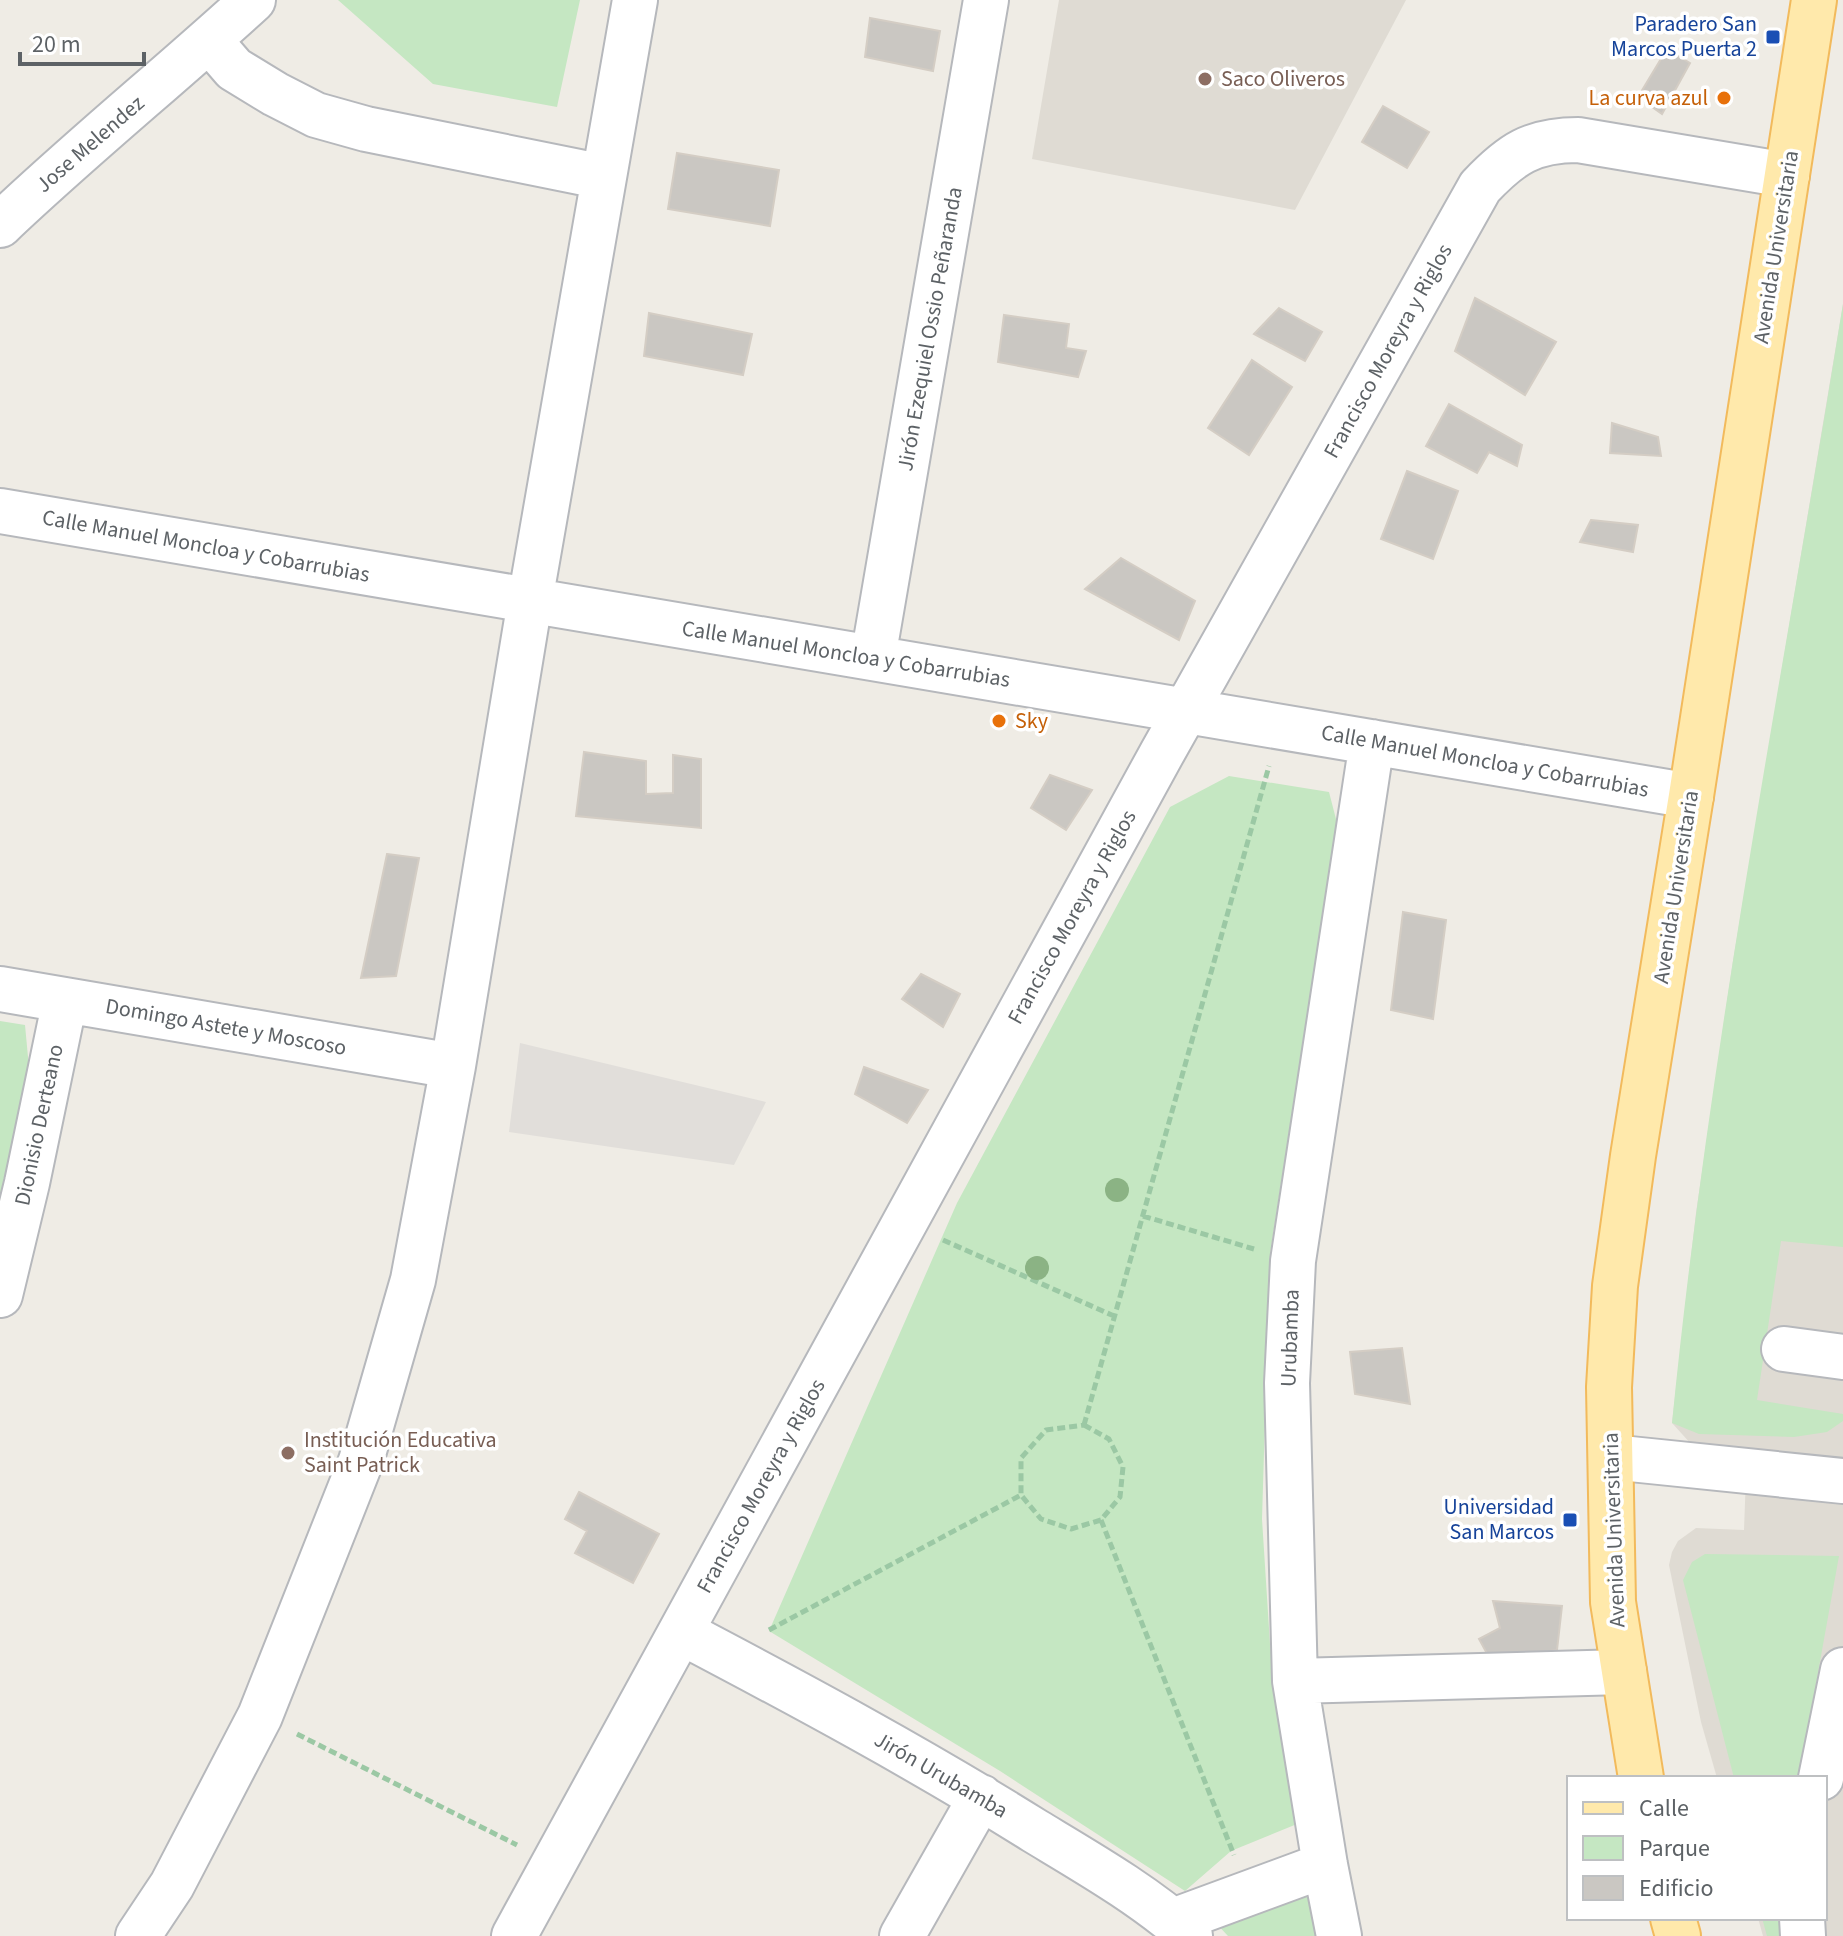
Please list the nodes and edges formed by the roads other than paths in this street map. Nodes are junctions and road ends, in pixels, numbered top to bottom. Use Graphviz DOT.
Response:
graph roads {
  1 [pos="253,0"];
  2 [pos="635,0"];
  3 [pos="986,0"];
  4 [pos="1814,0"];
  5 [pos="209,40"];
  6 [pos="1787,175"];
  7 [pos="604,177"];
  8 [pos="0,225"];
  9 [pos="0,511"];
  10 [pos="530,601"];
  11 [pos="873,658"];
  12 [pos="1187,711"];
  13 [pos="1372,742"];
  14 [pos="1691,796"];
  15 [pos="0,989"];
  16 [pos="65,1000"];
  17 [pos="453,1066"];
  18 [pos="0,1295"];
  19 [pos="1784,1349"];
  20 [pos="1843,1357"];
  21 [pos="1611,1470"];
  22 [pos="1843,1481"];
  23 [pos="1843,1510"];
  24 [pos="681,1632"];
  25 [pos="1843,1670"];
  26 [pos="1624,1672"];
  27 [pos="1295,1681"];
  28 [pos="1641,1776"];
  29 [pos="1821,1776"];
  30 [pos="981,1797"];
  31 [pos="1325,1865"];
  32 [pos="1182,1928"];
  33 [pos="138,1936"];
  34 [pos="514,1936"];
  35 [pos="902,1936"];
  36 [pos="1339,1936"];
  1 -- 5 [label="street, Jose Melendez"];
  2 -- 7 [label="street"];
  3 -- 11 [label="street, Jirón Ezequiel Ossio Peñaranda"];
  4 -- 6 [label="main road, Avenida Universitaria"];
  5 -- 7 [label="street"];
  5 -- 8 [label="street, Jose Melendez"];
  6 -- 12 [label="street, Francisco Moreyra y Riglos"];
  6 -- 14 [label="main road, Avenida Universitaria"];
  7 -- 10 [label="street"];
  9 -- 10 [label="street, Calle Manuel Moncloa y Cobarrubias"];
  10 -- 11 [label="street, Calle Manuel Moncloa y Cobarrubias"];
  10 -- 17 [label="street"];
  11 -- 12 [label="street, Calle Manuel Moncloa y Cobarrubias"];
  12 -- 13 [label="street, Calle Manuel Moncloa y Cobarrubias"];
  12 -- 24 [label="street, Francisco Moreyra y Riglos"];
  13 -- 14 [label="street, Calle Manuel Moncloa y Cobarrubias"];
  13 -- 27 [label="street, Urubamba"];
  14 -- 21 [label="main road, Avenida Universitaria"];
  15 -- 16 [label="street, Domingo Astete y Moscoso"];
  16 -- 17 [label="street, Domingo Astete y Moscoso"];
  16 -- 18 [label="street, Dionisio Derteano"];
  17 -- 33 [label="street"];
  19 -- 20 [label="street"];
  21 -- 22 [label="street"];
  21 -- 23 [label="street"];
  21 -- 26 [label="main road, Avenida Universitaria"];
  24 -- 30 [label="street, Jirón Urubamba"];
  24 -- 34 [label="street, Francisco Moreyra y Riglos"];
  25 -- 29 [label="street"];
  26 -- 27 [label="street"];
  26 -- 28 [label="main road, Avenida Universitaria"];
  27 -- 31 [label="street, Urubamba"];
  30 -- 32 [label="street, Jirón Urubamba"];
  30 -- 35 [label="street"];
  31 -- 32 [label="street"];
  31 -- 36 [label="street, Urubamba"];
}
